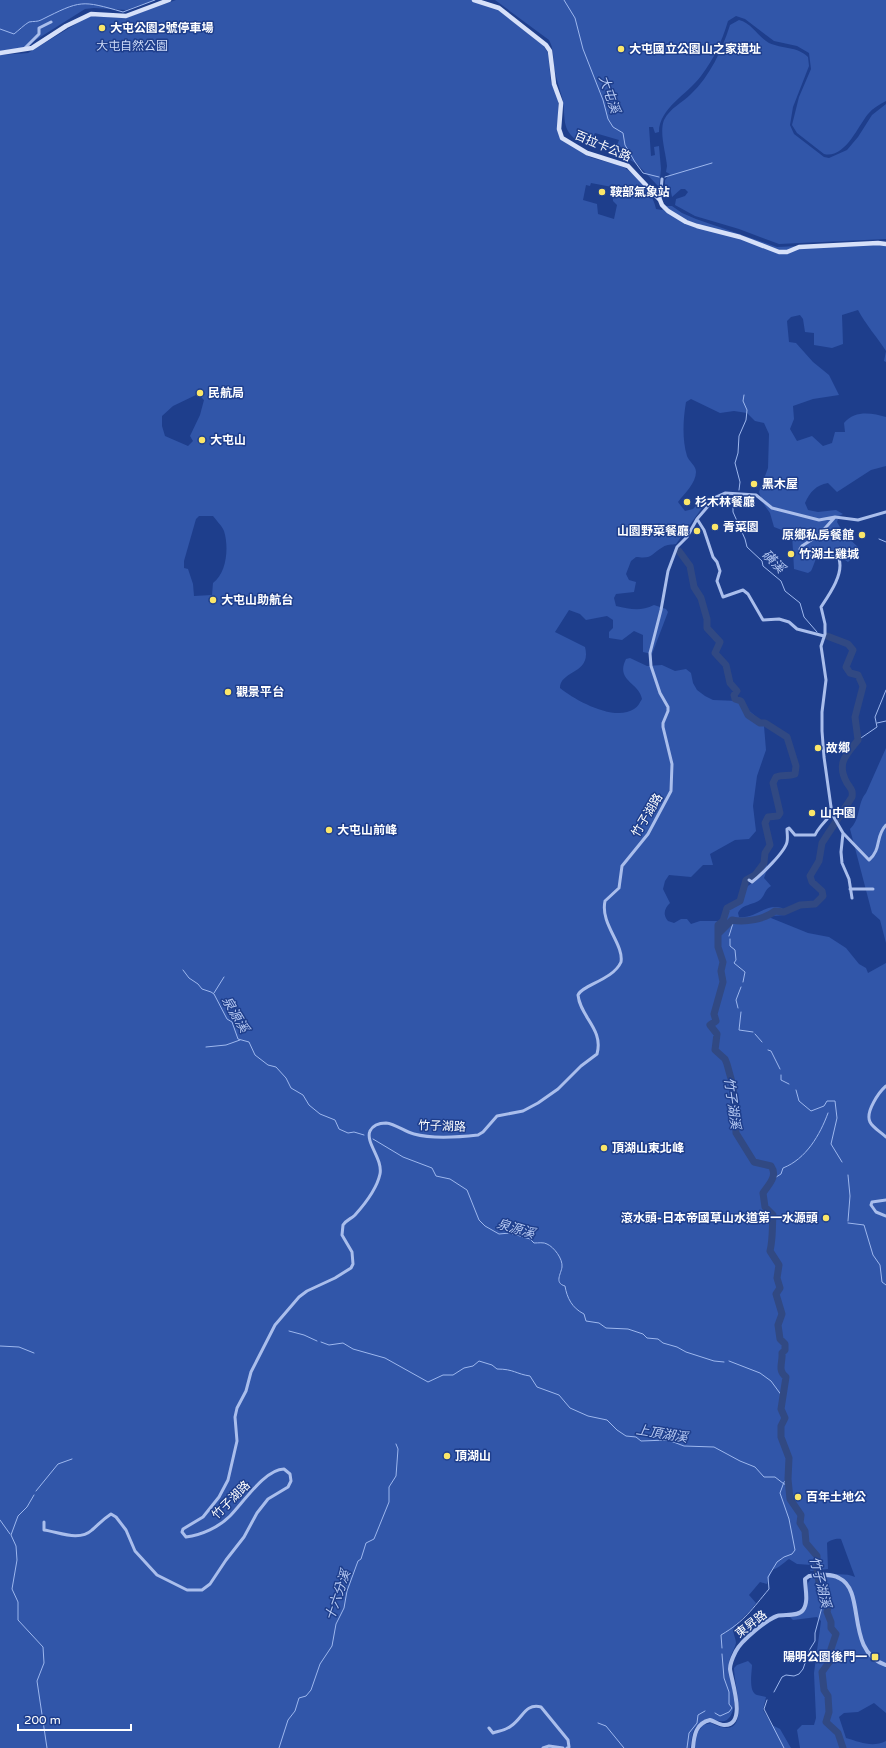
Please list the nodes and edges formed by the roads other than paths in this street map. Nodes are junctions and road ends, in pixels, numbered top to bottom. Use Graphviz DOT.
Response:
graph roads {
  1 [pos="169,0"];
  2 [pos="474,0"];
  3 [pos="51,22"];
  4 [pos="23,51"];
  5 [pos="0,53"];
  6 [pos="662,179"];
  7 [pos="660,200"];
  8 [pos="886,244"];
  9 [pos="886,512"];
  10 [pos="835,517"];
  11 [pos="697,519"];
  12 [pos="824,636"];
  13 [pos="832,814"];
  14 [pos="886,825"];
  15 [pos="843,833"];
  16 [pos="749,880"];
  17 [pos="850,889"];
  18 [pos="874,889"];
  19 [pos="852,898"];
  20 [pos="886,1086"];
  21 [pos="886,1137"];
  22 [pos="886,1200"];
  23 [pos="886,1216"];
  24 [pos="44,1522"];
  25 [pos="886,1665"];
  26 [pos="489,1728"];
  27 [pos="543,1748"];
  28 [pos="563,1748"];
  29 [pos="567,1748"];
  30 [pos="693,1748"];
  1 -- 4 [label="main road"];
  2 -- 7 [label="main road, 百拉卡公路"];
  3 -- 4 [label="street"];
  4 -- 5 [label="main road"];
  6 -- 7 [label="street"];
  7 -- 8 [label="main road, 百拉卡公路"];
  9 -- 10 [label="street, 竹子湖路"];
  10 -- 11 [label="street, 竹子湖路"];
  10 -- 12 [label="street"];
  11 -- 12 [label="street"];
  11 -- 24 [label="street, 竹子湖路"];
  12 -- 13 [label="street"];
  13 -- 15 [label="street"];
  13 -- 16 [label="street"];
  14 -- 15 [label="street"];
  15 -- 17 [label="street"];
  17 -- 18 [label="street"];
  17 -- 19 [label="street"];
  20 -- 21 [label="street"];
  22 -- 23 [label="street"];
  25 -- 30 [label="street, 東昇路"];
  26 -- 29 [label="street"];
  27 -- 28 [label="street"];
}
